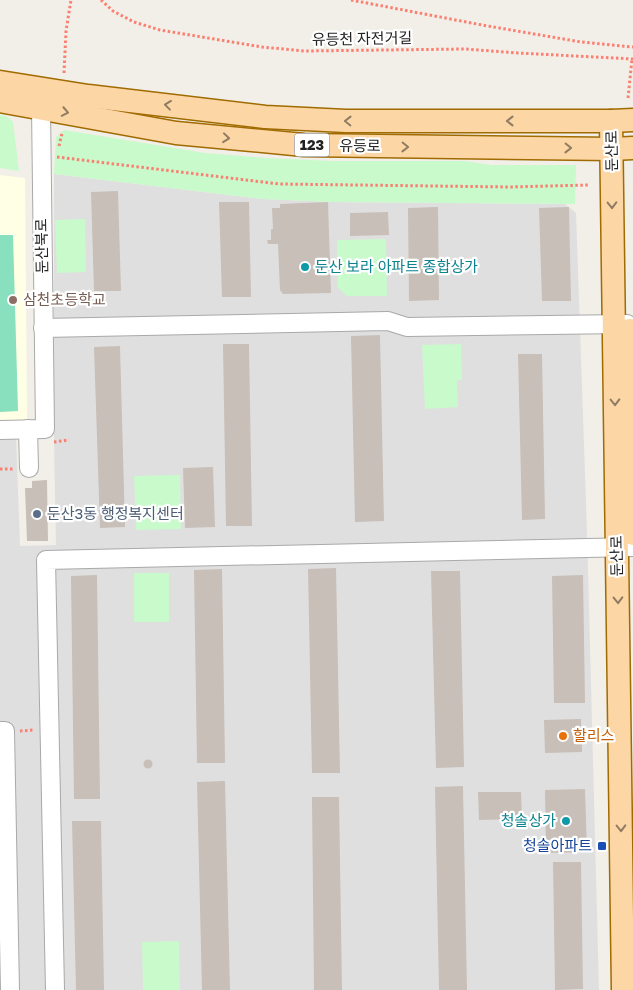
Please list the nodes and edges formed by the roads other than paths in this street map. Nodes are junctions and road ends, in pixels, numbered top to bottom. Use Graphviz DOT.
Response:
graph roads {
  1 [pos="0,82"];
  2 [pos="0,101"];
  3 [pos="41,107"];
  4 [pos="624,120"];
  5 [pos="624,148"];
  6 [pos="622,324"];
  7 [pos="43,328"];
  8 [pos="626,374"];
  9 [pos="28,429"];
  10 [pos="0,430"];
  11 [pos="29,468"];
  12 [pos="628,543"];
  13 [pos="2,731"];
  14 [pos="10,990"];
  15 [pos="55,990"];
  16 [pos="623,990"];
  4 -- 1 [label="main road, 유등로 / 123, one-way"];
  2 -- 3 [label="main road, 유등로 / 123"];
  3 -- 5 [label="main road, 유등로 / 123, one-way"];
  3 -- 7 [label="street, 둔산북로"];
  4 -- 5 [label="main road, 둔산로"];
  5 -- 6 [label="main road, 둔산로"];
  6 -- 7 [label="street"];
  6 -- 8 [label="main road, 둔산로"];
  7 -- 9 [label="street, 둔산북로"];
  8 -- 12 [label="main road, 둔산로"];
  9 -- 10 [label="street, 둔산북로"];
  9 -- 11 [label="street"];
  12 -- 15 [label="street"];
  12 -- 16 [label="main road, 둔산로, one-way"];
  13 -- 14 [label="street"];
}
